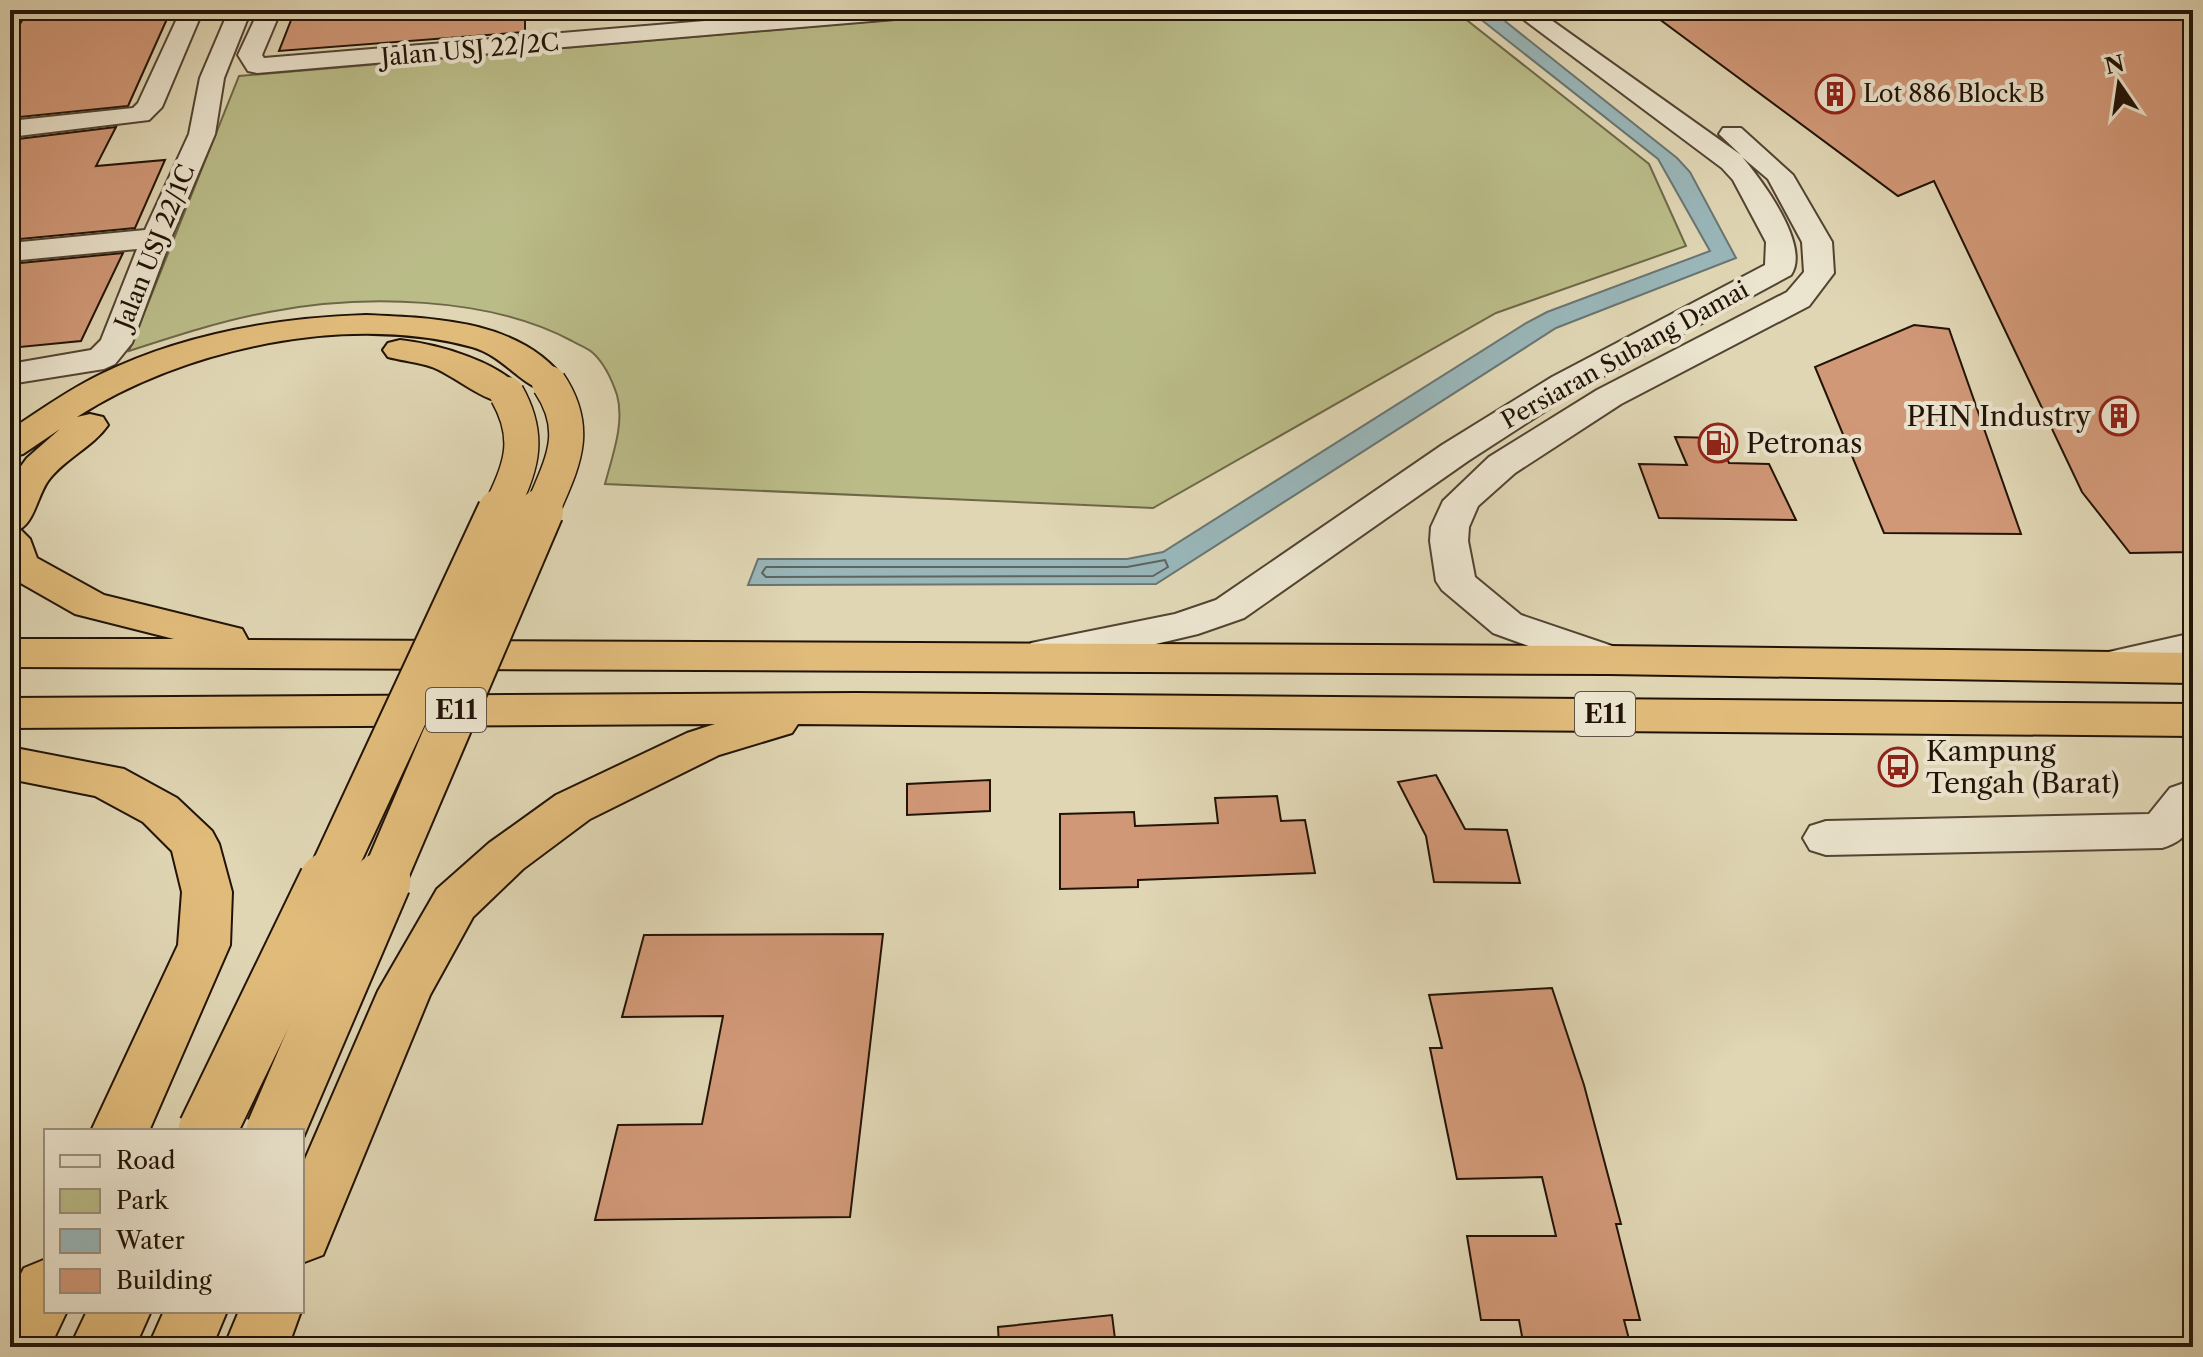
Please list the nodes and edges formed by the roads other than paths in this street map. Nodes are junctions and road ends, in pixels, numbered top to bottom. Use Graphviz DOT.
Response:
graph roads {
  1 [pos="192,10"];
  2 [pos="240,10"];
  3 [pos="270,10"];
  4 [pos="919,10"];
  5 [pos="1522,10"];
  6 [pos="1554,10"];
  7 [pos="810,15"];
  8 [pos="224,47"];
  9 [pos="173,51"];
  10 [pos="10,129"];
  11 [pos="143,140"];
  12 [pos="10,152"];
  13 [pos="156,238"];
  14 [pos="10,252"];
  15 [pos="10,374"];
  16 [pos="528,389"];
  17 [pos="10,446"];
  18 [pos="10,520"];
  19 [pos="10,539"];
  20 [pos="2193,646"];
  21 [pos="10,653"];
  22 [pos="292,656"];
  23 [pos="1005,658"];
  24 [pos="1609,660"];
  25 [pos="2101,667"];
  26 [pos="2193,668"];
  27 [pos="857,708"];
  28 [pos="10,713"];
  29 [pos="55,713"];
  30 [pos="10,720"];
  31 [pos="2193,720"];
  32 [pos="10,763"];
  33 [pos="2193,796"];
  34 [pos="1826,838"];
  35 [pos="121,1129"];
  36 [pos="208,1129"];
  37 [pos="276,1129"];
  38 [pos="304,1230"];
  39 [pos="44,1293"];
  40 [pos="119,1313"];
  41 [pos="195,1313"];
  42 [pos="269,1313"];
  43 [pos="17,1347"];
  44 [pos="102,1347"];
  45 [pos="180,1347"];
  46 [pos="256,1347"];
  1 -- 9 [label="street"];
  2 -- 8 [label="street, Jalan USJ 22/1C"];
  3 -- 7 [label="street, Jalan USJ 22/2C"];
  4 -- 7 [label="street, Jalan USJ 22/2C"];
  5 -- 23 [label="street, Persiaran Subang Damai"];
  6 -- 24 [label="street, Persiaran Subang Damai"];
  8 -- 9 [label="street"];
  8 -- 13 [label="street, Jalan USJ 22/1C"];
  9 -- 10 [label="street"];
  11 -- 12 [label="street"];
  13 -- 14 [label="street"];
  13 -- 15 [label="street, Jalan USJ 22/1C"];
  16 -- 17 [label="highway"];
  16 -- 18 [label="highway"];
  16 -- 36 [label="highway, bridge"];
  16 -- 37 [label="highway, bridge"];
  19 -- 22 [label="highway"];
  20 -- 25 [label="street"];
  21 -- 22 [label="highway, E11"];
  22 -- 23 [label="highway, E11"];
  23 -- 24 [label="highway, E11"];
  24 -- 25 [label="highway, E11"];
  25 -- 26 [label="highway, E11"];
  27 -- 29 [label="highway, E11"];
  27 -- 31 [label="highway, E11"];
  27 -- 38 [label="highway"];
  28 -- 29 [label="highway, E11"];
  29 -- 30 [label="highway"];
  32 -- 35 [label="highway"];
  33 -- 34 [label="street"];
  39 -- 43 [label="highway"];
  40 -- 44 [label="highway"];
  41 -- 45 [label="highway"];
  42 -- 46 [label="highway"];
}
